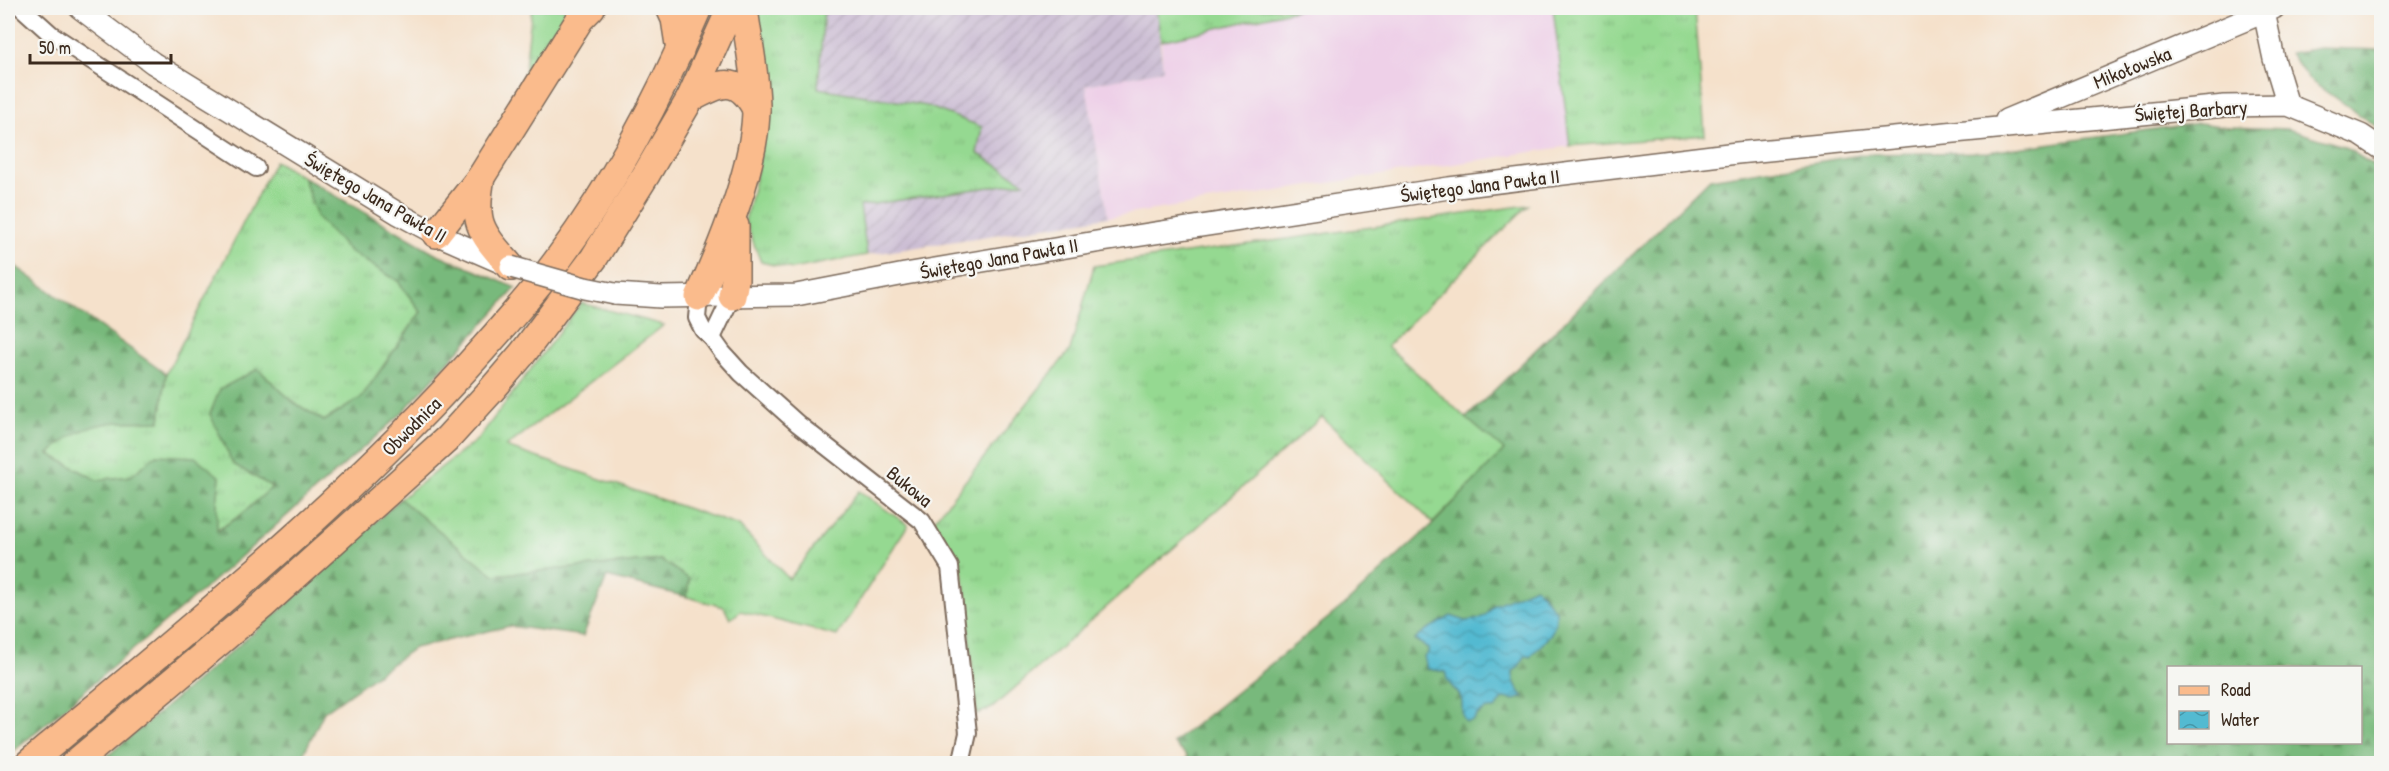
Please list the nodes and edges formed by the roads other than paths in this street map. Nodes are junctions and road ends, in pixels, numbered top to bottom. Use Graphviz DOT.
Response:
graph roads {
  1 [pos="22,8"];
  2 [pos="80,8"];
  3 [pos="591,8"];
  4 [pos="670,8"];
  5 [pos="698,8"];
  6 [pos="731,8"];
  7 [pos="744,8"];
  8 [pos="2269,10"];
  9 [pos="680,51"];
  10 [pos="690,99"];
  11 [pos="2288,105"];
  12 [pos="756,109"];
  13 [pos="1990,127"];
  14 [pos="2382,149"];
  15 [pos="256,168"];
  16 [pos="481,177"];
  17 [pos="736,204"];
  18 [pos="436,234"];
  19 [pos="512,267"];
  20 [pos="732,296"];
  21 [pos="699,297"];
  22 [pos="712,338"];
  23 [pos="28,764"];
  24 [pos="74,764"];
  25 [pos="961,764"];
  1 -- 15 [label="street"];
  2 -- 18 [label="street, Świętego Jana Pawła II"];
  3 -- 16 [label="main road"];
  4 -- 9 [label="main road"];
  5 -- 9 [label="main road, Obwodnica"];
  6 -- 10 [label="main road, Obwodnica"];
  7 -- 12 [label="main road"];
  8 -- 11 [label="street"];
  8 -- 13 [label="street, Mikołowska"];
  9 -- 23 [label="main road, Obwodnica"];
  10 -- 12 [label="main road"];
  10 -- 24 [label="main road, Obwodnica"];
  11 -- 13 [label="street, Świętej Barbary"];
  11 -- 14 [label="street, Świętej Barbary"];
  12 -- 17 [label="main road"];
  13 -- 20 [label="street, Świętego Jana Pawła II"];
  16 -- 18 [label="main road"];
  16 -- 19 [label="main road"];
  17 -- 20 [label="main road"];
  17 -- 21 [label="main road"];
  18 -- 19 [label="street, Świętego Jana Pawła II"];
  19 -- 21 [label="street, Świętego Jana Pawła II, bridge"];
  20 -- 21 [label="street, Świętego Jana Pawła II"];
  20 -- 22 [label="street"];
  21 -- 22 [label="street, Bukowa"];
  22 -- 25 [label="street, Bukowa"];
}
